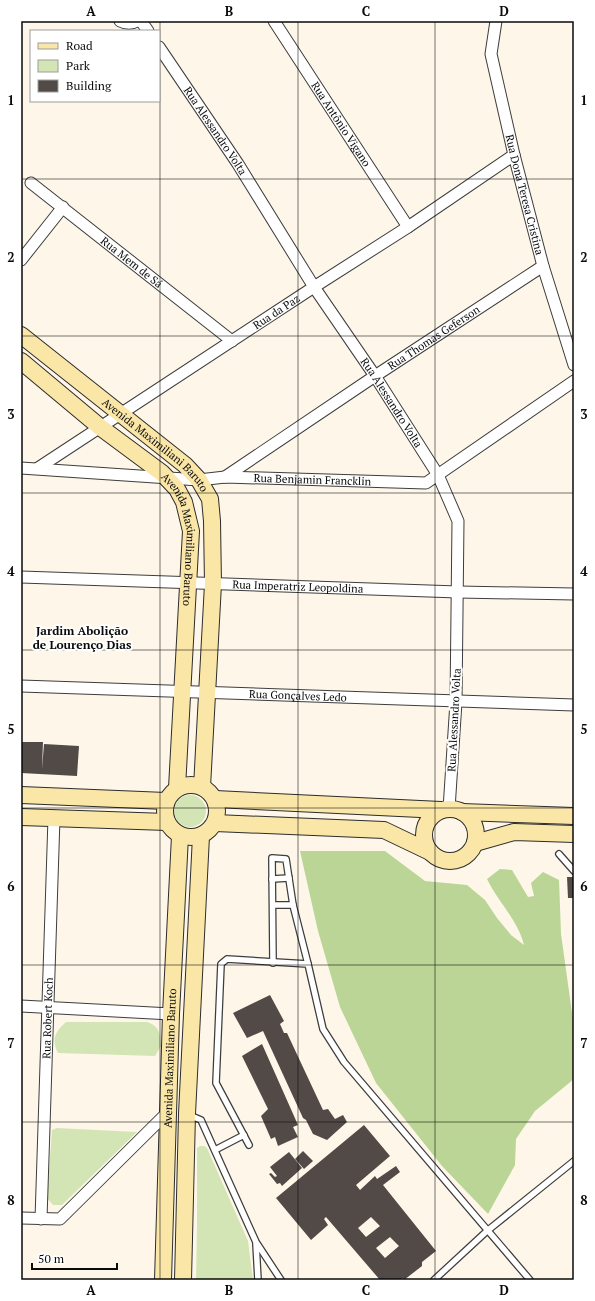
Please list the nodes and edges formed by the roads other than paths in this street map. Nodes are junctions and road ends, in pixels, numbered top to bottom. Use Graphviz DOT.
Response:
graph roads {
  1 [pos="120,21"];
  2 [pos="137,21"];
  3 [pos="141,21"];
  4 [pos="274,21"];
  5 [pos="496,21"];
  6 [pos="147,30"];
  7 [pos="160,48"];
  8 [pos="514,155"];
  9 [pos="31,182"];
  10 [pos="63,207"];
  11 [pos="408,227"];
  12 [pos="21,260"];
  13 [pos="543,266"];
  14 [pos="314,287"];
  15 [pos="21,334"];
  16 [pos="232,341"];
  17 [pos="21,361"];
  18 [pos="574,365"];
  19 [pos="375,376"];
  20 [pos="574,381"];
  21 [pos="122,414"];
  22 [pos="100,427"];
  23 [pos="21,468"];
  24 [pos="38,468"];
  25 [pos="438,475"];
  26 [pos="166,477"];
  27 [pos="225,477"];
  28 [pos="199,480"];
  29 [pos="21,577"];
  30 [pos="187,583"];
  31 [pos="213,584"];
  32 [pos="458,592"];
  33 [pos="574,594"];
  34 [pos="21,686"];
  35 [pos="183,690"];
  36 [pos="208,692"];
  37 [pos="456,702"];
  38 [pos="574,705"];
  39 [pos="202,787"];
  40 [pos="177,788"];
  41 [pos="21,795"];
  42 [pos="215,799"];
  43 [pos="166,801"];
  44 [pos="451,810"];
  45 [pos="574,816"];
  46 [pos="21,817"];
  47 [pos="54,818"];
  48 [pos="166,822"];
  49 [pos="215,823"];
  50 [pos="574,834"];
  51 [pos="180,836"];
  52 [pos="201,836"];
  53 [pos="475,843"];
  54 [pos="430,852"];
  55 [pos="560,854"];
  56 [pos="574,871"];
  57 [pos="289,878"];
  58 [pos="272,879"];
  59 [pos="293,905"];
  60 [pos="273,906"];
  61 [pos="273,962"];
  62 [pos="308,964"];
  63 [pos="21,1006"];
  64 [pos="47,1007"];
  65 [pos="171,1014"];
  66 [pos="169,1111"];
  67 [pos="187,1114"];
  68 [pos="244,1135"];
  69 [pos="249,1145"];
  70 [pos="215,1150"];
  71 [pos="574,1161"];
  72 [pos="21,1218"];
  73 [pos="41,1219"];
  74 [pos="487,1231"];
  75 [pos="256,1242"];
  76 [pos="163,1280"];
  77 [pos="183,1280"];
  78 [pos="258,1280"];
  79 [pos="281,1280"];
  80 [pos="434,1280"];
  81 [pos="530,1280"];
  1 -- 2 [label="street"];
  3 -- 6 [label="street"];
  4 -- 11 [label="street, Rua Antônio Vigano"];
  5 -- 8 [label="street, Rua Dona Teresa Cristina"];
  7 -- 14 [label="street, Rua Alessandro Volta"];
  8 -- 11 [label="street, Rua da Paz"];
  8 -- 13 [label="street, Rua Dona Teresa Cristina"];
  9 -- 10 [label="street, Rua Mem de Sá"];
  10 -- 12 [label="street"];
  10 -- 16 [label="street, Rua Mem de Sá"];
  11 -- 14 [label="street, Rua da Paz"];
  13 -- 18 [label="street, Rua Dona Teresa Cristina"];
  13 -- 19 [label="street, Rua Thomas Geferson"];
  14 -- 16 [label="street, Rua da Paz"];
  14 -- 19 [label="street, Rua Alessandro Volta"];
  15 -- 21 [label="street, Avenida Maximiliani Baruto"];
  16 -- 21 [label="street, Rua da Paz"];
  17 -- 22 [label="street, Avenida Maximiliano Baruto"];
  19 -- 25 [label="street, Rua Alessandro Volta"];
  19 -- 27 [label="street, Rua Thomas Geferson"];
  20 -- 25 [label="street, Rua Benjamin Francklin"];
  21 -- 22 [label="street, Rua da Paz"];
  21 -- 28 [label="street, Avenida Maximiliani Baruto"];
  22 -- 24 [label="street, Rua da Paz"];
  22 -- 26 [label="street, Avenida Maximiliano Baruto"];
  23 -- 24 [label="street, Rua Benjamin Francklin"];
  24 -- 26 [label="street, Rua Benjamin Francklin"];
  25 -- 27 [label="street, Rua Benjamin Francklin"];
  25 -- 32 [label="street, Rua Alessandro Volta"];
  26 -- 28 [label="street, Rua Benjamin Francklin"];
  26 -- 30 [label="street, Avenida Maximiliano Baruto"];
  27 -- 28 [label="street, Rua Benjamin Francklin"];
  28 -- 31 [label="street, Avenida Maximiliani Baruto"];
  29 -- 30 [label="street, Rua Imperatriz Leopoldina"];
  30 -- 31 [label="street, Rua Imperatriz Leopoldina"];
  30 -- 35 [label="street, Avenida Maximiliano Baruto"];
  31 -- 32 [label="street, Rua Imperatriz Leopoldina"];
  31 -- 36 [label="street, Avenida Maximiliani Baruto"];
  32 -- 33 [label="street, Rua Imperatriz Leopoldina"];
  32 -- 37 [label="street, Rua Alessandro Volta"];
  34 -- 35 [label="street, Rua Gonçalves Ledo"];
  35 -- 36 [label="street, Rua Gonçalves Ledo"];
  35 -- 40 [label="street, Avenida Maximiliano Baruto"];
  36 -- 37 [label="street, Rua Gonçalves Ledo"];
  36 -- 39 [label="street, Avenida Maximiliani Baruto"];
  37 -- 38 [label="street, Rua Gonçalves Ledo"];
  37 -- 44 [label="street, Rua Alessandro Volta"];
  39 -- 40 [label="street"];
  39 -- 42 [label="street"];
  40 -- 43 [label="street"];
  41 -- 43 [label="street"];
  42 -- 44 [label="street"];
  42 -- 49 [label="street"];
  43 -- 48 [label="street"];
  44 -- 45 [label="street"];
  44 -- 53 [label="street"];
  44 -- 54 [label="street"];
  46 -- 47 [label="street"];
  47 -- 48 [label="street"];
  47 -- 64 [label="street, Rua Robert Koch"];
  48 -- 51 [label="street"];
  49 -- 52 [label="street"];
  49 -- 54 [label="street"];
  50 -- 53 [label="street"];
  51 -- 52 [label="street"];
  51 -- 65 [label="street, Avenida Maximiliano Baruto"];
  52 -- 67 [label="street, Avenida Maximiliano Baruto"];
  53 -- 54 [label="street"];
  55 -- 56 [label="lane"];
  57 -- 58 [label="lane"];
  57 -- 58 [label="lane"];
  57 -- 59 [label="lane"];
  58 -- 60 [label="lane"];
  59 -- 60 [label="lane"];
  59 -- 62 [label="lane"];
  60 -- 61 [label="lane"];
  61 -- 62 [label="lane"];
  61 -- 68 [label="lane"];
  62 -- 74 [label="lane"];
  63 -- 64 [label="street"];
  64 -- 65 [label="street"];
  64 -- 73 [label="street, Rua Robert Koch"];
  65 -- 66 [label="street, Avenida Maximiliano Baruto"];
  66 -- 67 [label="street"];
  66 -- 73 [label="street"];
  66 -- 76 [label="street, Avenida Maximiliano Baruto"];
  67 -- 70 [label="lane"];
  67 -- 77 [label="street, Avenida Maximiliano Baruto"];
  68 -- 69 [label="lane"];
  68 -- 70 [label="lane"];
  70 -- 75 [label="lane"];
  71 -- 74 [label="lane"];
  72 -- 73 [label="street"];
  74 -- 80 [label="lane"];
  74 -- 81 [label="lane"];
  75 -- 78 [label="lane"];
  75 -- 79 [label="lane"];
}
